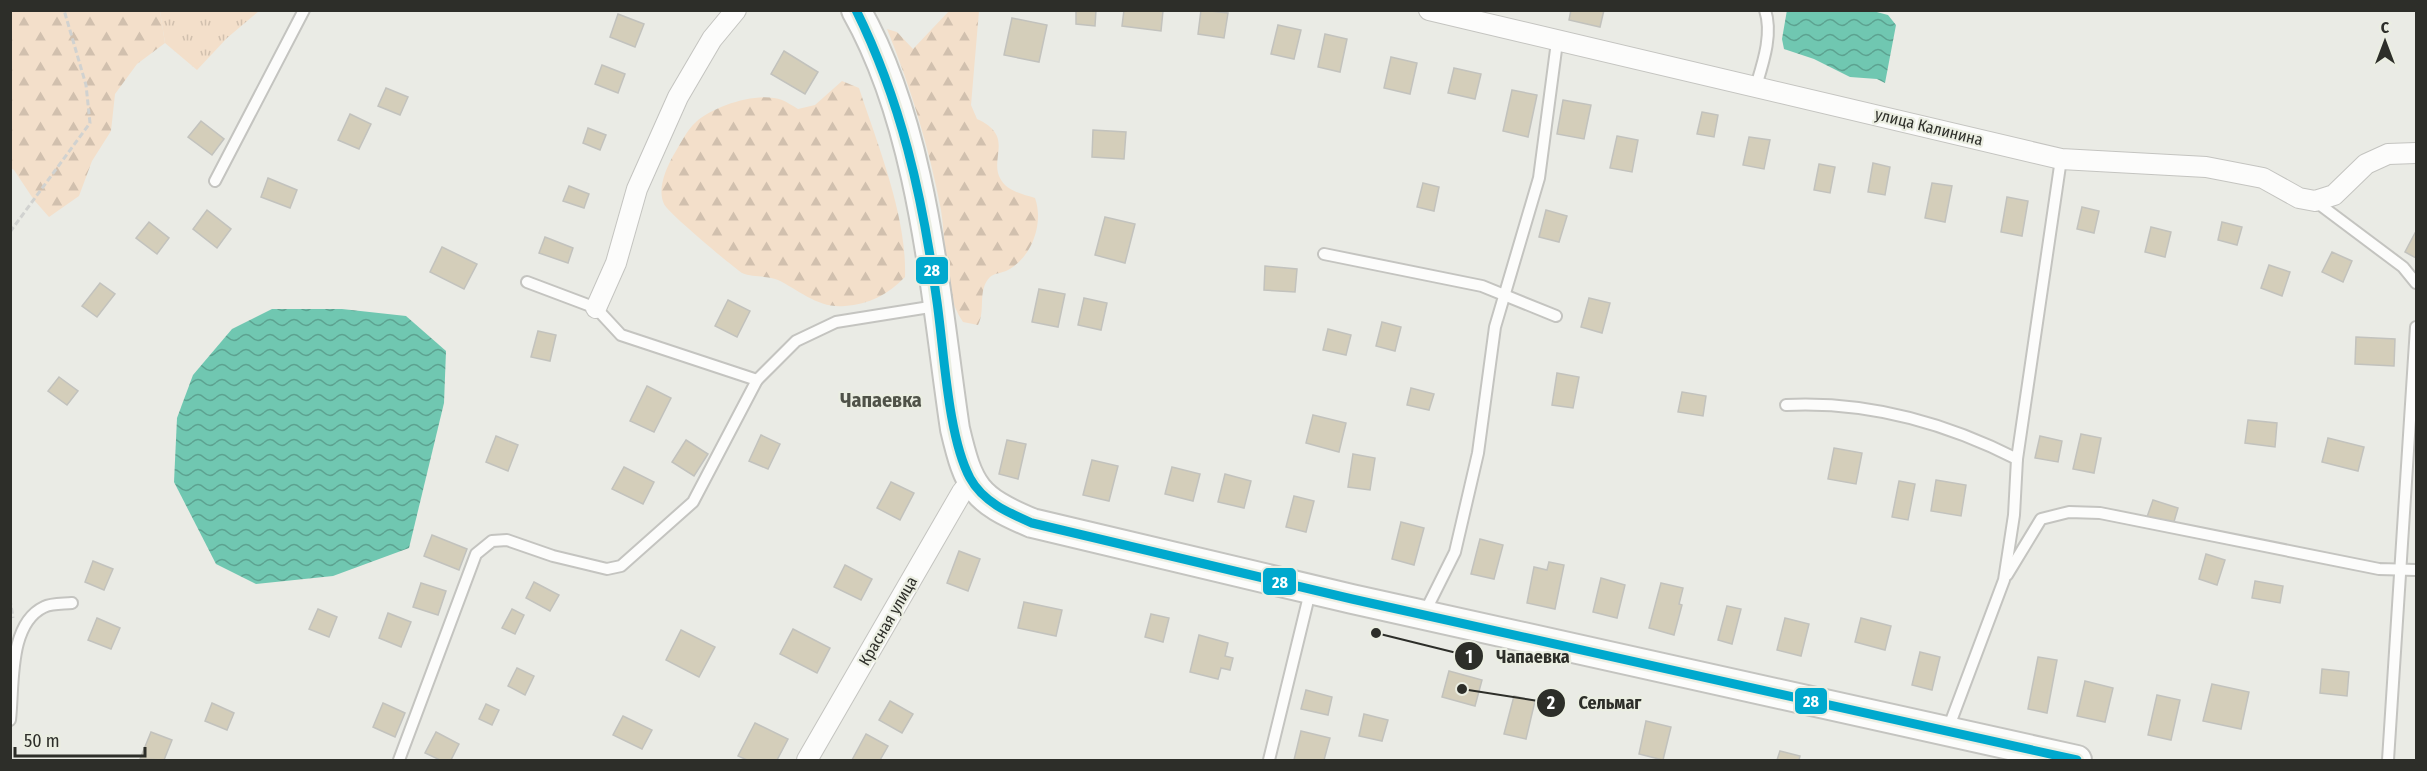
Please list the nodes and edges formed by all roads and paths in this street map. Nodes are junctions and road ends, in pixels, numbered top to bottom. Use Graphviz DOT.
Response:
graph roads {
  1 [pos="64,10"];
  2 [pos="303,10"];
  3 [pos="736,10"];
  4 [pos="856,10"];
  5 [pos="1429,10"];
  6 [pos="1765,10"];
  7 [pos="1557,42"];
  8 [pos="1756,86"];
  9 [pos="2416,153"];
  10 [pos="2061,159"];
  11 [pos="215,181"];
  12 [pos="2315,201"];
  13 [pos="10,232"];
  14 [pos="1324,254"];
  15 [pos="527,282"];
  16 [pos="2416,283"];
  17 [pos="1503,295"];
  18 [pos="936,306"];
  19 [pos="596,308"];
  20 [pos="1556,316"];
  21 [pos="2416,327"];
  22 [pos="757,380"];
  23 [pos="1786,405"];
  24 [pos="2017,459"];
  25 [pos="970,482"];
  26 [pos="2401,570"];
  27 [pos="2416,570"];
  28 [pos="2004,580"];
  29 [pos="1311,589"];
  30 [pos="72,603"];
  31 [pos="1423,615"];
  32 [pos="10,720"];
  33 [pos="1947,732"];
  34 [pos="399,760"];
  35 [pos="807,760"];
  36 [pos="1269,760"];
  37 [pos="2077,760"];
  38 [pos="2388,760"];
  1 -- 13 [label="path"];
  2 -- 11 [label="lane"];
  3 -- 19 [label="street"];
  4 -- 18 [label="street"];
  5 -- 7 [label="street, улица Калинина"];
  6 -- 8 [label="lane"];
  7 -- 8 [label="street, улица Калинина"];
  7 -- 17 [label="lane"];
  8 -- 10 [label="street, улица Калинина"];
  9 -- 12 [label="street"];
  10 -- 12 [label="street, улица Калинина"];
  10 -- 24 [label="lane"];
  12 -- 16 [label="lane"];
  14 -- 17 [label="lane"];
  15 -- 19 [label="lane"];
  17 -- 20 [label="lane"];
  17 -- 31 [label="lane"];
  18 -- 22 [label="lane"];
  18 -- 25 [label="street"];
  19 -- 22 [label="lane"];
  21 -- 26 [label="lane"];
  22 -- 34 [label="lane"];
  23 -- 24 [label="lane"];
  24 -- 28 [label="lane"];
  25 -- 29 [label="street"];
  25 -- 35 [label="street, Красная улица"];
  26 -- 27 [label="lane"];
  26 -- 28 [label="lane"];
  26 -- 38 [label="lane"];
  28 -- 33 [label="lane"];
  29 -- 31 [label="street"];
  29 -- 36 [label="lane"];
  30 -- 32 [label="lane"];
  31 -- 33 [label="street"];
  33 -- 37 [label="street"];
}
